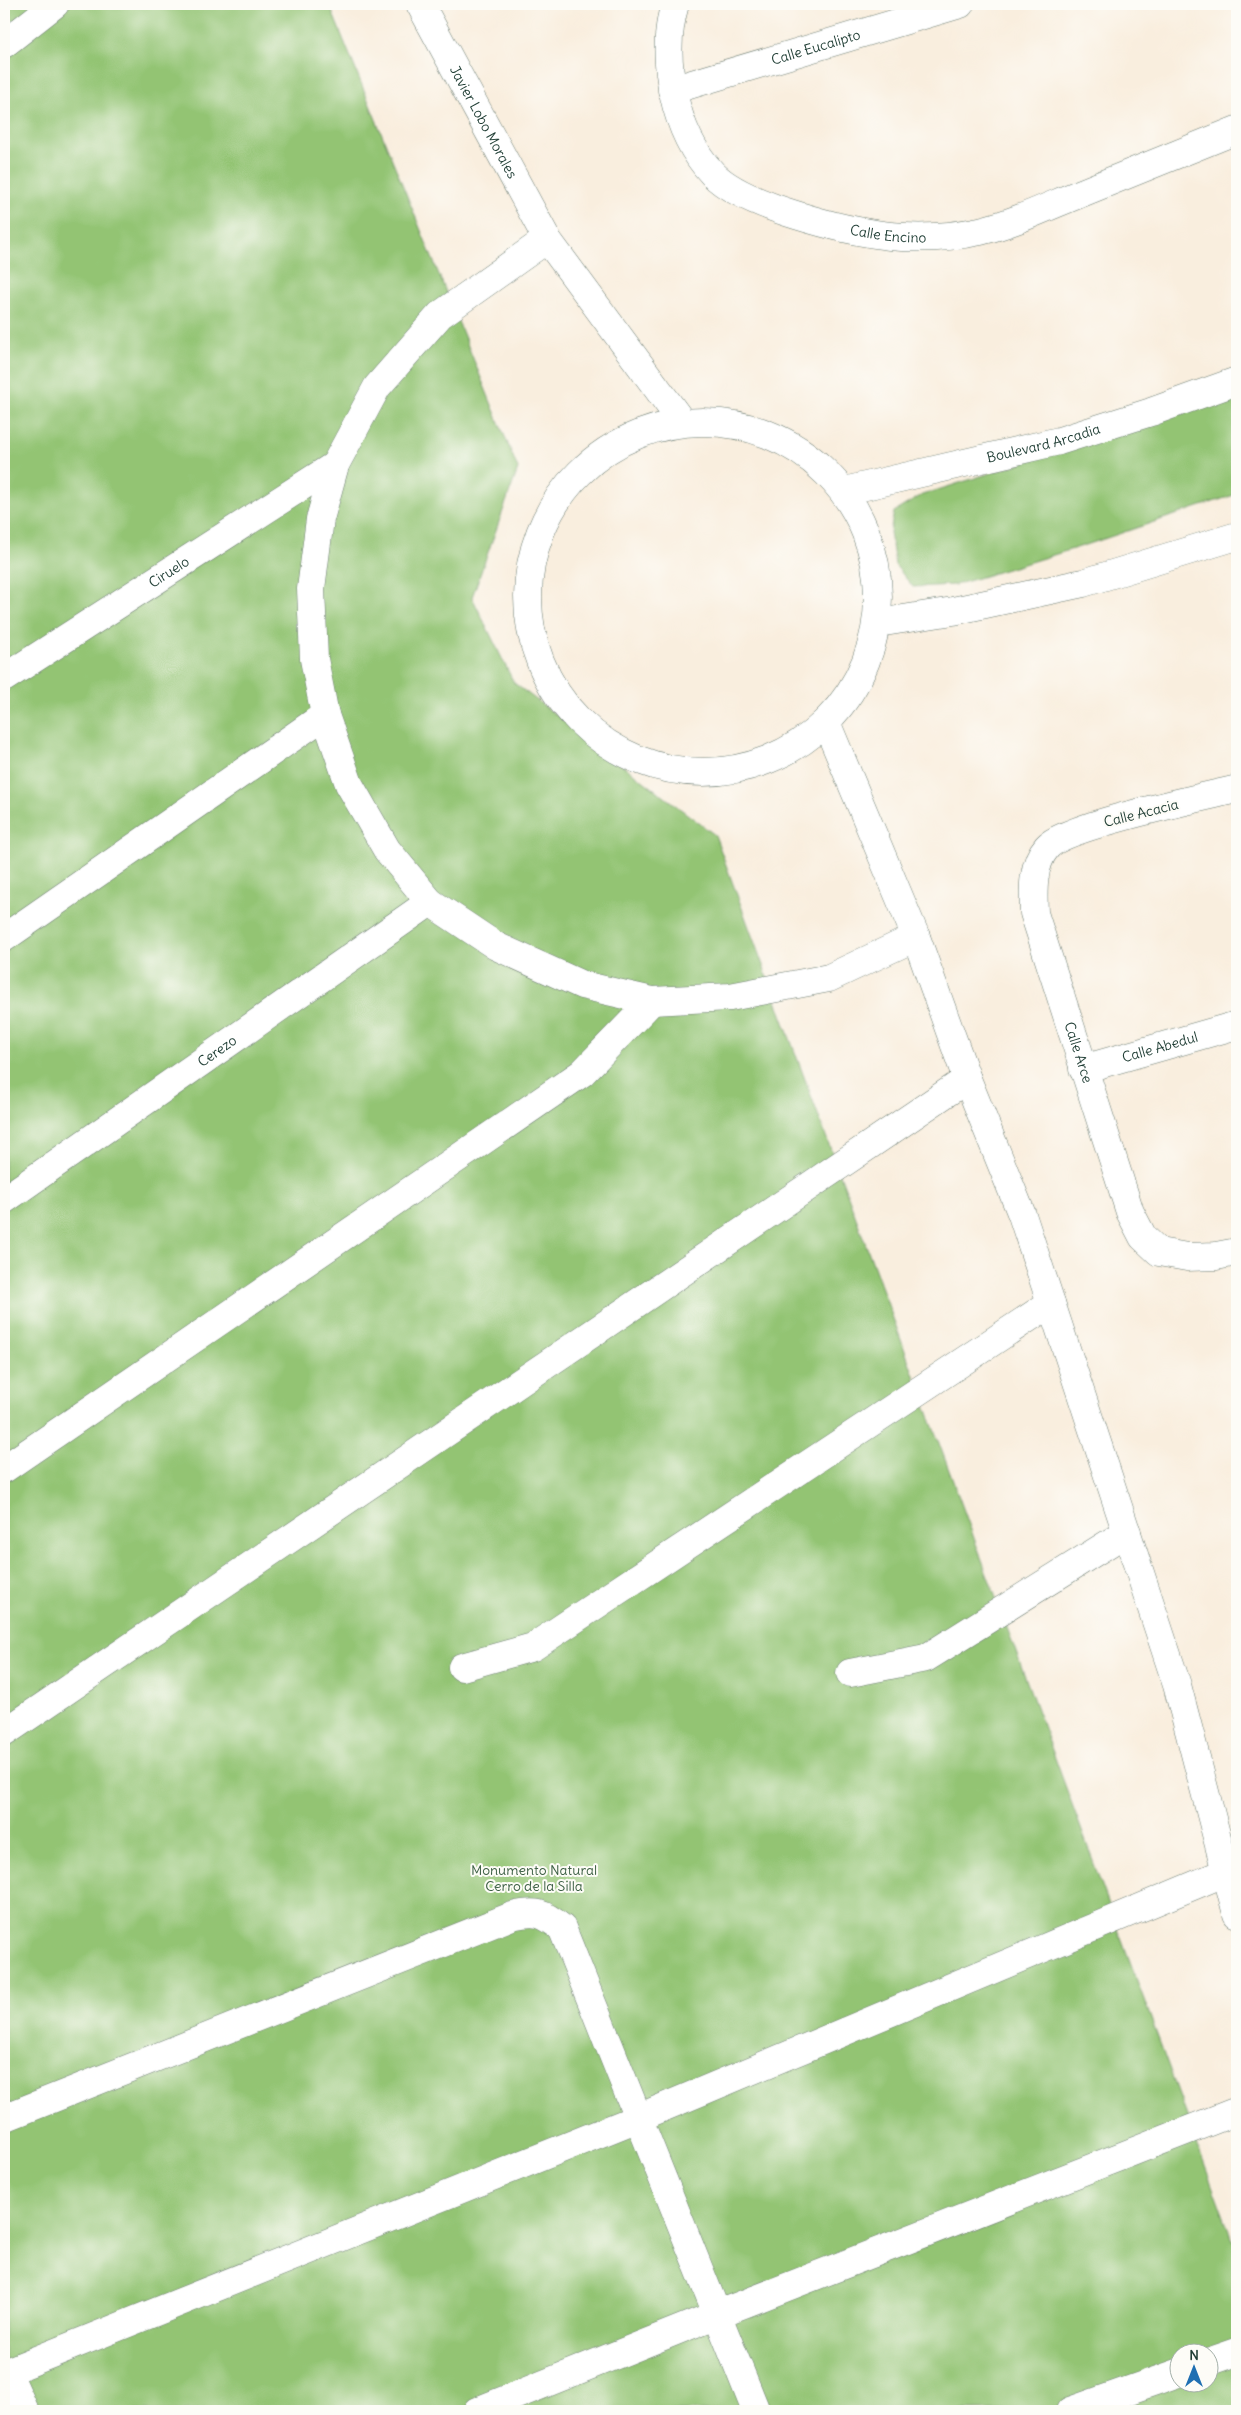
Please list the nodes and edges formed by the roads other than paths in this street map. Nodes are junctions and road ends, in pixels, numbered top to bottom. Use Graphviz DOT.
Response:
graph roads {
  1 [pos="55,4"];
  2 [pos="420,4"];
  3 [pos="675,4"];
  4 [pos="960,4"];
  5 [pos="4,44"];
  6 [pos="672,90"];
  7 [pos="1237,130"];
  8 [pos="547,239"];
  9 [pos="1237,381"];
  10 [pos="682,422"];
  11 [pos="335,465"];
  12 [pos="844,491"];
  13 [pos="1237,536"];
  14 [pos="878,623"];
  15 [pos="4,678"];
  16 [pos="325,715"];
  17 [pos="826,722"];
  18 [pos="1237,789"];
  19 [pos="1048,846"];
  20 [pos="430,902"];
  21 [pos="916,937"];
  22 [pos="4,938"];
  23 [pos="652,1000"];
  24 [pos="1237,1025"];
  25 [pos="1083,1069"];
  26 [pos="967,1079"];
  27 [pos="4,1200"];
  28 [pos="1237,1252"];
  29 [pos="1051,1303"];
  30 [pos="4,1469"];
  31 [pos="1127,1532"];
  32 [pos="462,1667"];
  33 [pos="850,1673"];
  34 [pos="4,1733"];
  35 [pos="1226,1872"];
  36 [pos="1237,1914"];
  37 [pos="1237,2111"];
  38 [pos="4,2118"];
  39 [pos="638,2118"];
  40 [pos="718,2314"];
  41 [pos="1237,2352"];
  42 [pos="1218,2359"];
  43 [pos="5,2372"];
  44 [pos="1168,2377"];
  45 [pos="25,2411"];
  46 [pos="477,2411"];
  47 [pos="756,2411"];
  48 [pos="1070,2411"];
  1 -- 5 [label="street"];
  2 -- 8 [label="street, Javier Lobo Morales"];
  3 -- 6 [label="street, Calle Encino"];
  4 -- 6 [label="street, Calle Eucalipto"];
  6 -- 7 [label="street, Calle Encino"];
  8 -- 10 [label="street, Javier Lobo Morales"];
  8 -- 11 [label="street"];
  9 -- 12 [label="street, Boulevard Arcadia"];
  10 -- 12 [label="street"];
  10 -- 17 [label="street"];
  11 -- 15 [label="street, Ciruelo"];
  11 -- 16 [label="street"];
  12 -- 14 [label="street"];
  13 -- 14 [label="street"];
  14 -- 17 [label="street"];
  16 -- 20 [label="street"];
  16 -- 22 [label="street"];
  17 -- 21 [label="street"];
  18 -- 19 [label="street, Calle Acacia"];
  19 -- 25 [label="street, Calle Arce"];
  20 -- 23 [label="street"];
  20 -- 27 [label="street, Cerezo"];
  21 -- 23 [label="street"];
  21 -- 26 [label="street"];
  23 -- 30 [label="street"];
  24 -- 25 [label="street, Calle Abedul"];
  25 -- 28 [label="street, Calle Arce"];
  26 -- 29 [label="street"];
  26 -- 34 [label="street"];
  29 -- 31 [label="street"];
  29 -- 32 [label="street"];
  31 -- 33 [label="street"];
  31 -- 35 [label="street"];
  35 -- 36 [label="street"];
  35 -- 39 [label="street"];
  37 -- 40 [label="street"];
  38 -- 39 [label="street"];
  39 -- 40 [label="street"];
  39 -- 43 [label="street"];
  40 -- 46 [label="street"];
  40 -- 47 [label="street"];
  41 -- 42 [label="street"];
  43 -- 45 [label="street"];
  44 -- 48 [label="street"];
}
